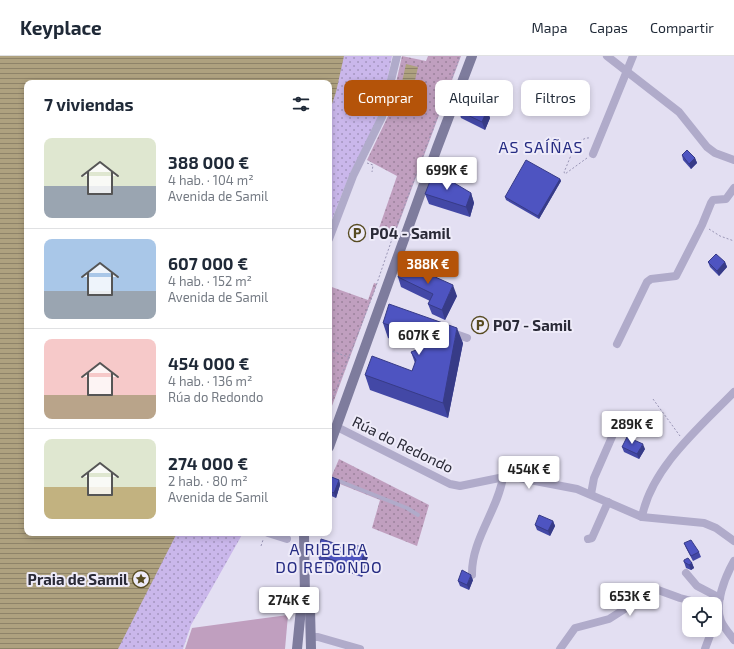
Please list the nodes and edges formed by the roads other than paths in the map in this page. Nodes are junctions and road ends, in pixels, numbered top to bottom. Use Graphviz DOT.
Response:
graph roads {
  1 [pos="397,56"];
  2 [pos="472,56"];
  3 [pos="607,56"];
  4 [pos="633,56"];
  5 [pos="627,71"];
  6 [pos="593,154"];
  7 [pos="734,160"];
  8 [pos="734,188"];
  9 [pos="332,232"];
  10 [pos="446,330"];
  11 [pos="467,338"];
  12 [pos="616,344"];
  13 [pos="734,392"];
  14 [pos="337,427"];
  15 [pos="615,430"];
  16 [pos="332,440"];
  17 [pos="503,476"];
  18 [pos="332,478"];
  19 [pos="591,494"];
  20 [pos="608,502"];
  21 [pos="418,515"];
  22 [pos="642,517"];
  23 [pos="278,536"];
  24 [pos="304,536"];
  25 [pos="287,539"];
  26 [pos="588,539"];
  27 [pos="734,541"];
  28 [pos="734,561"];
  29 [pos="686,573"];
  30 [pos="472,575"];
  31 [pos="718,597"];
  32 [pos="720,597"];
  33 [pos="305,599"];
  34 [pos="682,599"];
  35 [pos="722,628"];
  36 [pos="310,637"];
  37 [pos="709,637"];
  38 [pos="734,640"];
  39 [pos="297,649"];
  40 [pos="311,649"];
  41 [pos="360,649"];
  42 [pos="560,649"];
  43 [pos="705,649"];
  1 -- 9 [label="street"];
  2 -- 14 [label="main road"];
  3 -- 5 [label="street"];
  4 -- 5 [label="street"];
  5 -- 6 [label="street"];
  5 -- 7 [label="street"];
  8 -- 12 [label="street"];
  10 -- 11 [label="street"];
  13 -- 22 [label="street"];
  14 -- 16 [label="main road"];
  14 -- 17 [label="street, Rúa do Redondo"];
  15 -- 19 [label="street"];
  17 -- 19 [label="street, Rúa do Redondo"];
  17 -- 30 [label="street"];
  18 -- 21 [label="lane"];
  19 -- 20 [label="street, Rúa do Redondo"];
  20 -- 22 [label="street, Rúa do Redondo"];
  20 -- 26 [label="street"];
  22 -- 27 [label="street, Rúa do Redondo"];
  23 -- 25 [label="street"];
  24 -- 33 [label="main road"];
  28 -- 32 [label="street"];
  29 -- 31 [label="street"];
  33 -- 36 [label="main road"];
  33 -- 39 [label="main road"];
  34 -- 42 [label="street"];
  35 -- 38 [label="street"];
  36 -- 40 [label="main road"];
  36 -- 41 [label="street"];
  37 -- 43 [label="street"];
}
